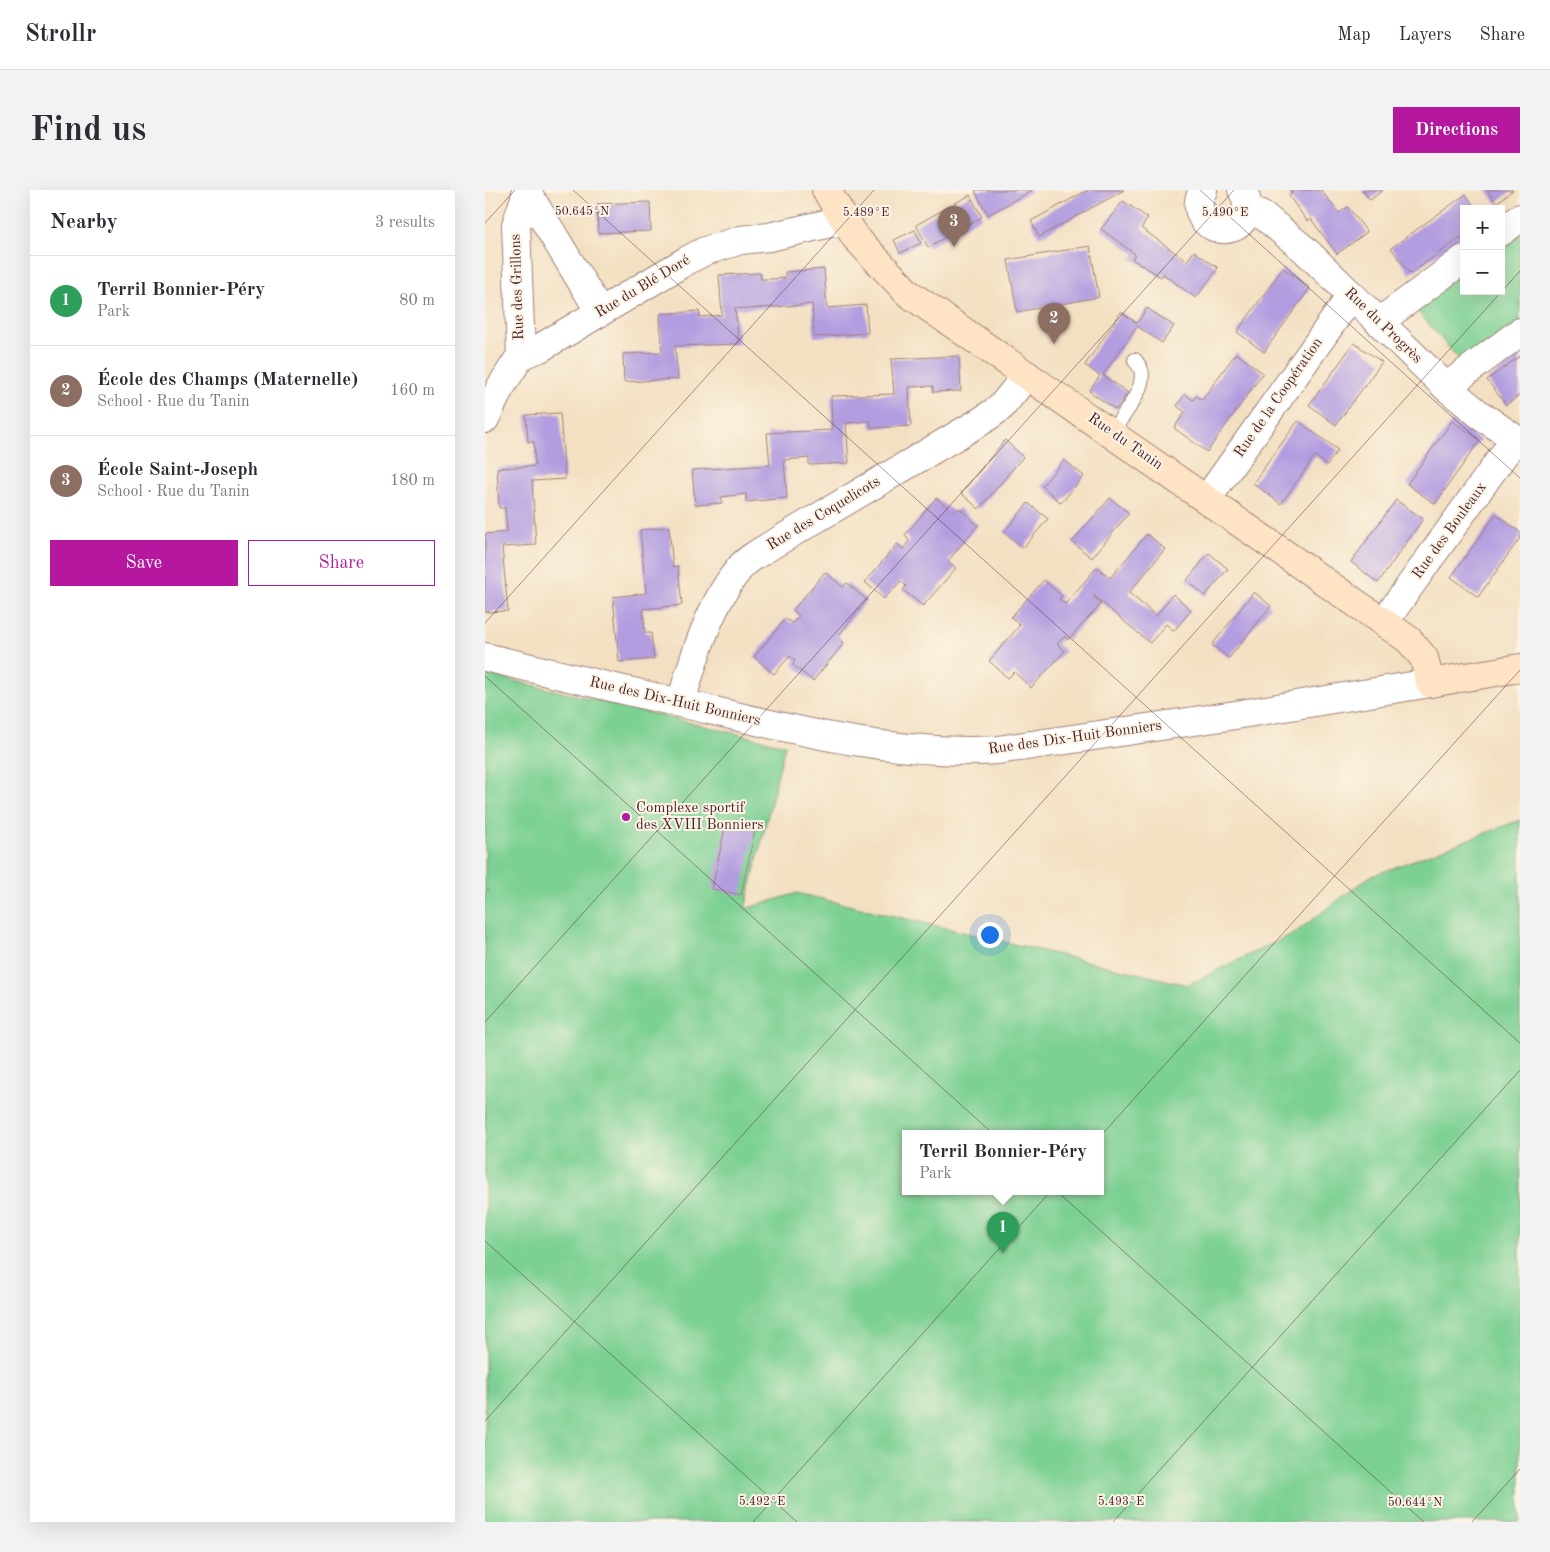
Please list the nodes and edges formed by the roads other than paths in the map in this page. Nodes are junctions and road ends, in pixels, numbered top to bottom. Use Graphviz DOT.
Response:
graph roads {
  1 [pos="826,190"];
  2 [pos="1203,190"];
  3 [pos="527,191"];
  4 [pos="1244,200"];
  5 [pos="1520,218"];
  6 [pos="844,220"];
  7 [pos="1505,229"];
  8 [pos="1460,262"];
  9 [pos="1351,296"];
  10 [pos="600,312"];
  11 [pos="1379,322"];
  12 [pos="1520,332"];
  13 [pos="521,355"];
  14 [pos="1135,360"];
  15 [pos="1027,375"];
  16 [pos="1446,386"];
  17 [pos="485,419"];
  18 [pos="1111,433"];
  19 [pos="1518,440"];
  20 [pos="1207,499"];
  21 [pos="1384,622"];
  22 [pos="485,657"];
  23 [pos="1520,668"];
  24 [pos="1430,683"];
  25 [pos="681,703"];
  1 -- 6 [label="street, Rue du Tanin"];
  2 -- 4 [label="street, Rue du Progrès"];
  3 -- 10 [label="street"];
  3 -- 13 [label="street, Rue des Grillons"];
  4 -- 9 [label="street, Rue du Progrès"];
  5 -- 7 [label="street"];
  6 -- 10 [label="street, Rue du Blé Doré"];
  6 -- 15 [label="street, Rue du Tanin"];
  8 -- 11 [label="street"];
  9 -- 11 [label="street, Rue du Progrès"];
  9 -- 20 [label="street, Rue de la Coopération"];
  10 -- 13 [label="street, Rue du Blé Doré"];
  11 -- 16 [label="street, Rue du Progrès"];
  12 -- 16 [label="street"];
  13 -- 17 [label="street"];
  14 -- 18 [label="lane"];
  15 -- 18 [label="street, Rue du Tanin"];
  15 -- 25 [label="street, Rue des Coquelicots"];
  16 -- 19 [label="street, Rue du Progrès"];
  18 -- 20 [label="street, Rue du Tanin"];
  19 -- 21 [label="street, Rue des Bouleaux"];
  20 -- 21 [label="street, Rue du Tanin"];
  21 -- 24 [label="street, Rue du Tanin"];
  22 -- 25 [label="street, Rue des Dix-Huit Bonniers"];
  23 -- 24 [label="street, Rue des Dix-Huit Bonniers"];
  24 -- 25 [label="street, Rue des Dix-Huit Bonniers"];
}
